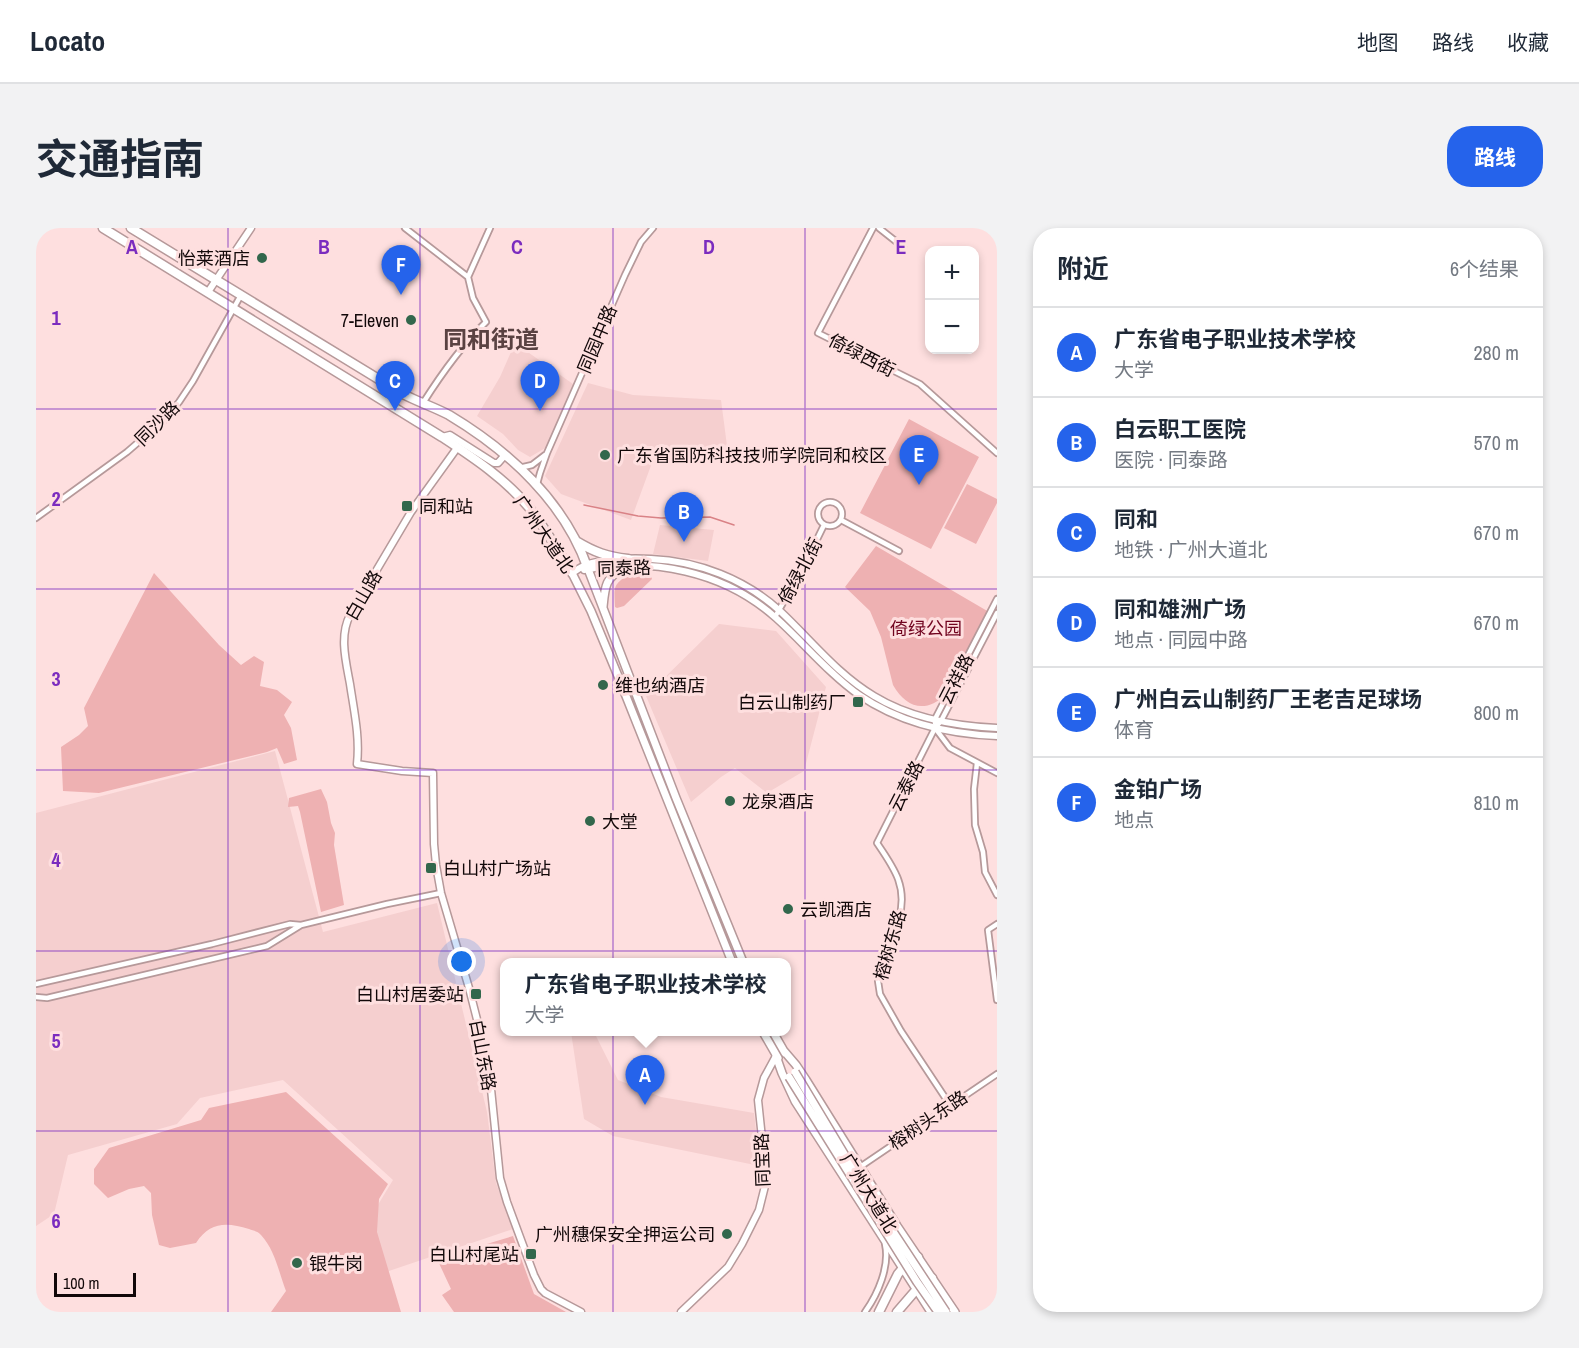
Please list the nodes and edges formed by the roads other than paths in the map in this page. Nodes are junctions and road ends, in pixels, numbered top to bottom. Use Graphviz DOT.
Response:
graph roads {
  1 [pos="103,228"];
  2 [pos="131,228"];
  3 [pos="251,228"];
  4 [pos="405,228"];
  5 [pos="490,228"];
  6 [pos="653,228"];
  7 [pos="873,228"];
  8 [pos="879,228"];
  9 [pos="903,247"];
  10 [pos="468,277"];
  11 [pos="215,279"];
  12 [pos="208,292"];
  13 [pos="241,296"];
  14 [pos="234,309"];
  15 [pos="423,403"];
  16 [pos="442,437"];
  17 [pos="457,448"];
  18 [pos="547,453"];
  19 [pos="997,453"];
  20 [pos="505,455"];
  21 [pos="519,468"];
  22 [pos="537,487"];
  23 [pos="36,518"];
  24 [pos="841,520"];
  25 [pos="824,525"];
  26 [pos="576,541"];
  27 [pos="899,551"];
  28 [pos="627,563"];
  29 [pos="587,567"];
  30 [pos="572,573"];
  31 [pos="997,599"];
  32 [pos="602,610"];
  33 [pos="780,610"];
  34 [pos="997,613"];
  35 [pos="775,617"];
  36 [pos="627,672"];
  37 [pos="618,676"];
  38 [pos="938,720"];
  39 [pos="935,728"];
  40 [pos="997,728"];
  41 [pos="997,736"];
  42 [pos="977,763"];
  43 [pos="433,773"];
  44 [pos="997,773"];
  45 [pos="877,843"];
  46 [pos="441,893"];
  47 [pos="997,896"];
  48 [pos="997,924"];
  49 [pos="301,925"];
  50 [pos="730,958"];
  51 [pos="740,958"];
  52 [pos="36,984"];
  53 [pos="36,997"];
  54 [pos="997,1000"];
  55 [pos="765,1036"];
  56 [pos="775,1036"];
  57 [pos="784,1051"];
  58 [pos="776,1056"];
  59 [pos="792,1074"];
  60 [pos="997,1074"];
  61 [pos="950,1105"];
  62 [pos="860,1167"];
  63 [pos="897,1226"];
  64 [pos="882,1235"];
  65 [pos="918,1257"];
  66 [pos="903,1268"];
  67 [pos="932,1278"];
  68 [pos="916,1290"];
  69 [pos="898,1295"];
  70 [pos="581,1312"];
  71 [pos="681,1312"];
  72 [pos="865,1312"];
  73 [pos="879,1312"];
  74 [pos="897,1312"];
  75 [pos="931,1312"];
  76 [pos="938,1312"];
  77 [pos="946,1312"];
  78 [pos="955,1312"];
  1 -- 12 [label="highway, 广州大道北"];
  2 -- 11 [label="highway, 广州大道北"];
  3 -- 11 [label="street"];
  4 -- 10 [label="street"];
  5 -- 10 [label="street"];
  6 -- 18 [label="street, 同园中路"];
  7 -- 19 [label="street, 倚绿西街"];
  8 -- 9 [label="street"];
  10 -- 15 [label="street"];
  11 -- 12 [label="street"];
  11 -- 13 [label="highway, 广州大道北"];
  12 -- 14 [label="highway, 广州大道北"];
  13 -- 14 [label="street, 同沙路"];
  13 -- 15 [label="highway, 广州大道北"];
  14 -- 16 [label="highway, 广州大道北"];
  14 -- 23 [label="street, 同沙路"];
  15 -- 20 [label="highway, 广州大道北"];
  16 -- 17 [label="highway, 广州大道北"];
  16 -- 20 [label="street"];
  17 -- 30 [label="highway, 广州大道北"];
  17 -- 43 [label="street, 白山路"];
  18 -- 21 [label="street"];
  18 -- 22 [label="street, 同园中路"];
  20 -- 21 [label="highway, 广州大道北"];
  21 -- 22 [label="highway, 广州大道北"];
  22 -- 26 [label="highway, 广州大道北"];
  24 -- 25 [label="street"];
  24 -- 25 [label="street"];
  24 -- 27 [label="street"];
  25 -- 33 [label="street, 倚绿北街"];
  26 -- 28 [label="highway"];
  26 -- 29 [label="highway, 广州大道北"];
  28 -- 29 [label="street, 同泰路"];
  28 -- 32 [label="main road"];
  28 -- 33 [label="street, 同泰路"];
  28 -- 35 [label="street, 同泰路"];
  29 -- 30 [label="street, 同泰路"];
  29 -- 32 [label="main road, 广州大道北"];
  30 -- 37 [label="main road, 广州大道北"];
  31 -- 38 [label="street, 云祥路"];
  32 -- 36 [label="main road, 广州大道北"];
  33 -- 35 [label="street, 倚绿北街"];
  33 -- 38 [label="street, 同泰路"];
  34 -- 38 [label="street, 云祥路"];
  35 -- 39 [label="street, 同泰路"];
  36 -- 37 [label="main road"];
  36 -- 51 [label="main road, 广州大道北"];
  37 -- 50 [label="main road, 广州大道北"];
  38 -- 39 [label="street, 云泰路"];
  38 -- 40 [label="street, 同泰路"];
  39 -- 41 [label="street, 同泰路"];
  39 -- 42 [label="street"];
  39 -- 45 [label="street, 云泰路"];
  42 -- 44 [label="street"];
  42 -- 47 [label="street"];
  43 -- 46 [label="street, 白山东路"];
  45 -- 61 [label="street, 榕树东路"];
  46 -- 49 [label="street"];
  46 -- 70 [label="street, 白山东路"];
  48 -- 54 [label="street"];
  49 -- 52 [label="street"];
  49 -- 53 [label="street"];
  55 -- 58 [label="main road"];
  56 -- 57 [label="main road"];
  57 -- 59 [label="main road"];
  57 -- 62 [label="main road"];
  58 -- 59 [label="main road"];
  58 -- 64 [label="main road"];
  58 -- 71 [label="street, 同宝路"];
  59 -- 76 [label="main road, 广州大道北, bridge"];
  59 -- 77 [label="main road, 广州大道北, bridge"];
  60 -- 61 [label="street, 榕树头东路"];
  61 -- 62 [label="street, 榕树头东路"];
  62 -- 63 [label="main road"];
  63 -- 64 [label="main road"];
  63 -- 65 [label="main road"];
  64 -- 66 [label="main road"];
  64 -- 72 [label="street"];
  65 -- 66 [label="highway"];
  65 -- 67 [label="main road"];
  66 -- 68 [label="main road"];
  66 -- 69 [label="highway"];
  67 -- 68 [label="highway"];
  67 -- 78 [label="main road"];
  68 -- 69 [label="highway"];
  68 -- 75 [label="main road"];
  69 -- 73 [label="highway"];
  69 -- 74 [label="highway"];
}
